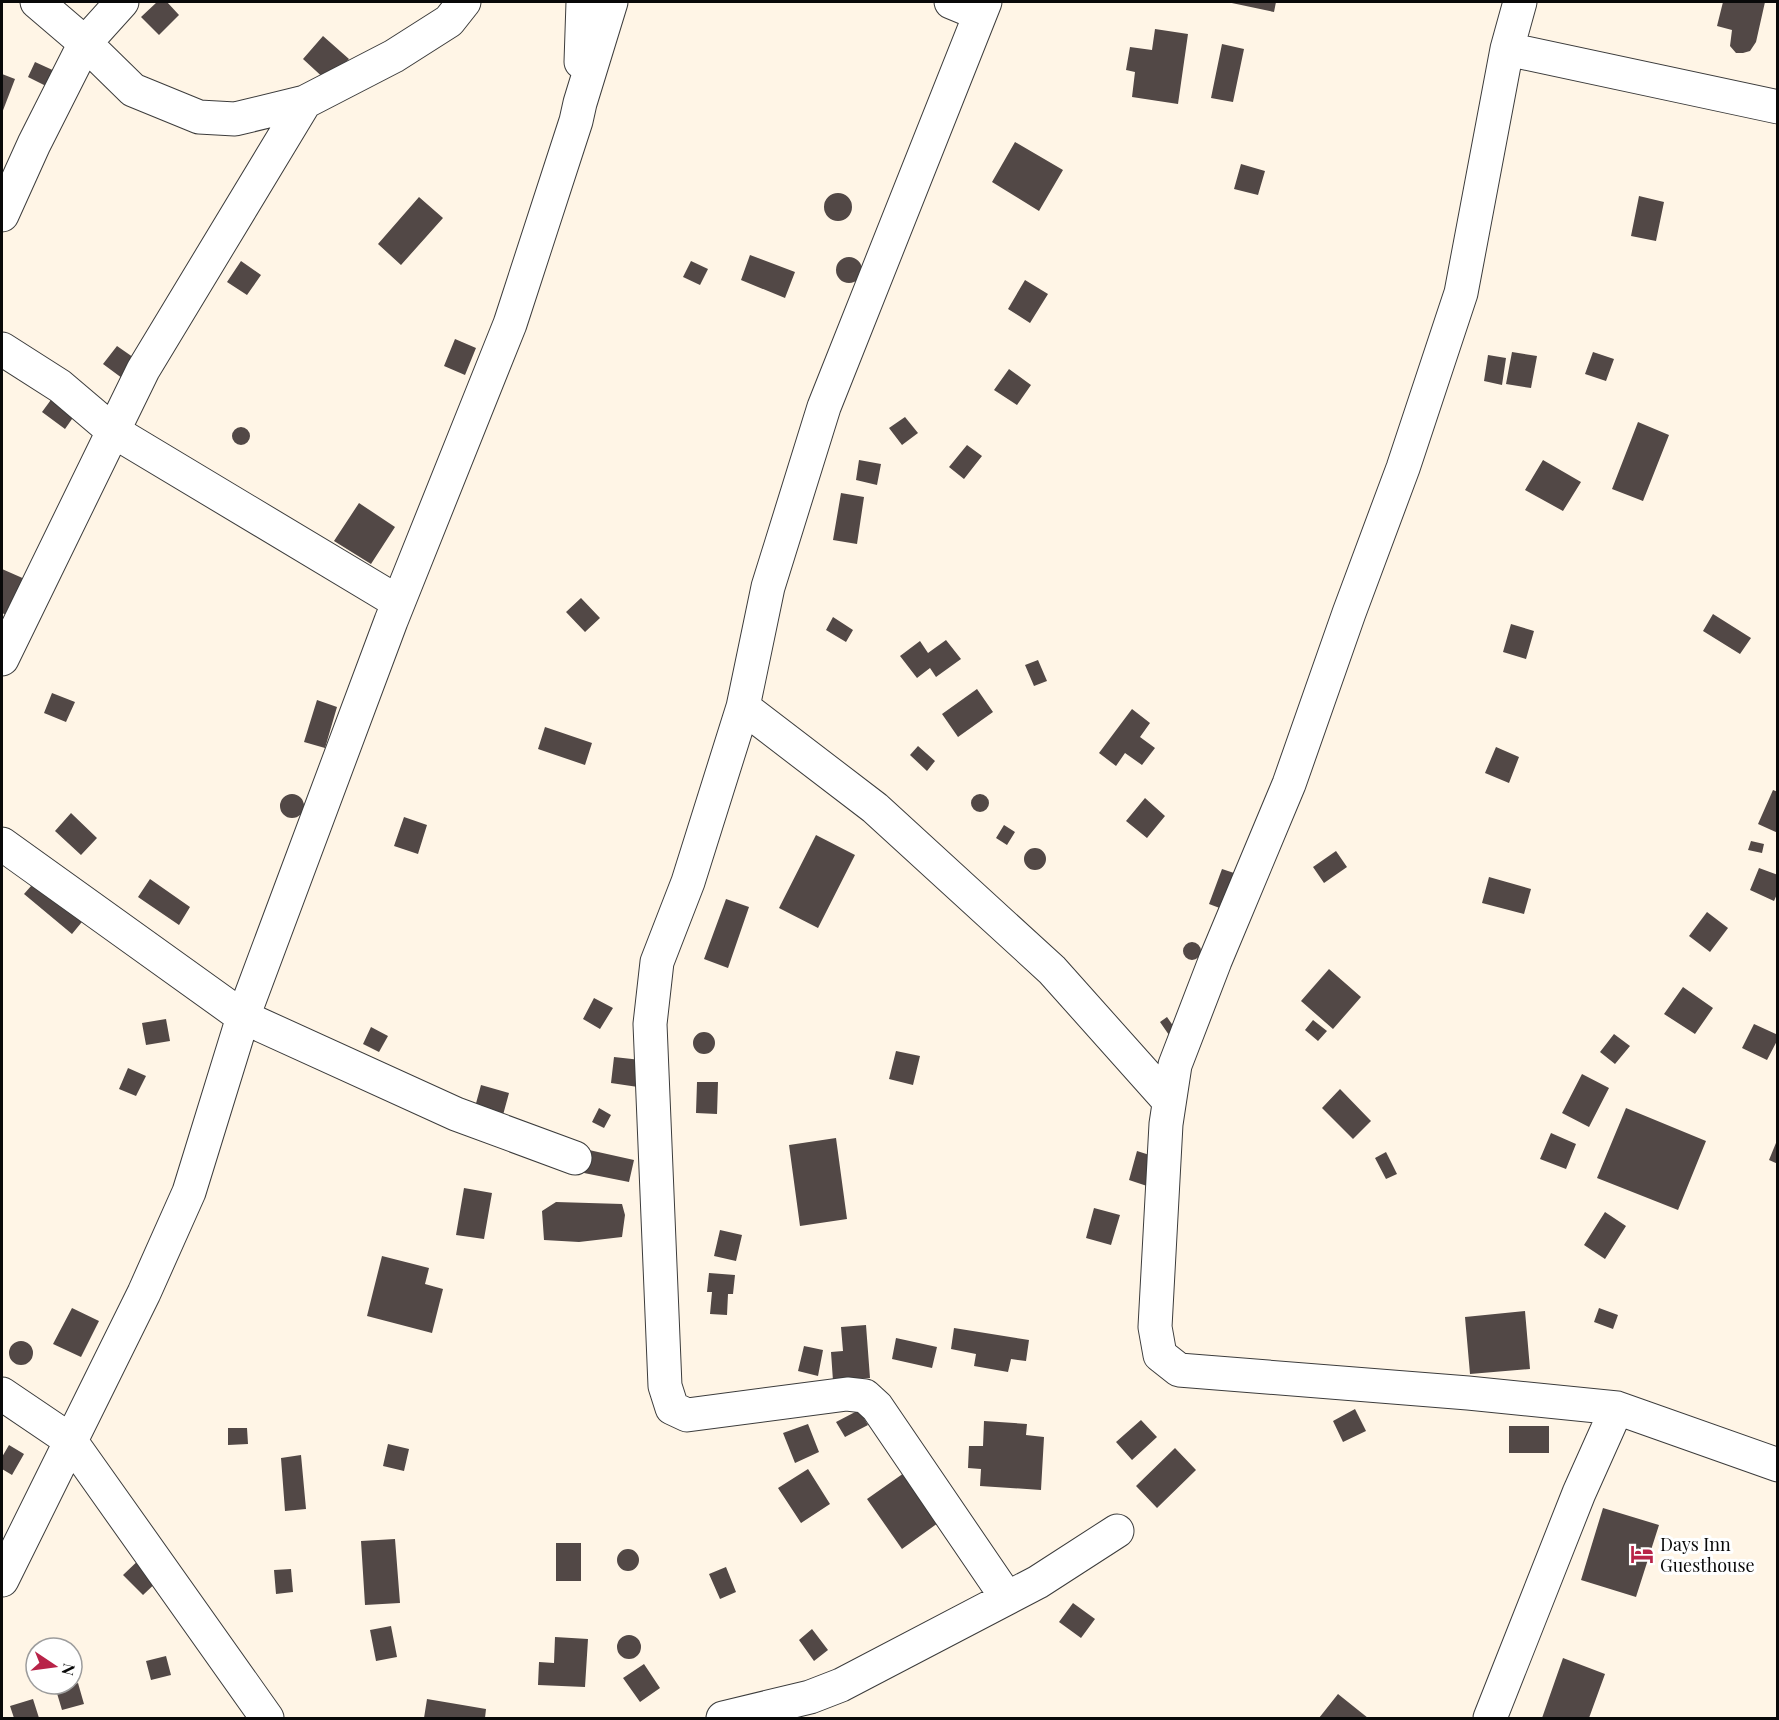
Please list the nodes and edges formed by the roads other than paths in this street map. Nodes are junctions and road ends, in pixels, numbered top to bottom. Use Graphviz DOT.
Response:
graph roads {
  1 [pos="37,2"];
  2 [pos="122,2"];
  3 [pos="464,2"];
  4 [pos="583,2"];
  5 [pos="611,2"];
  6 [pos="1520,2"];
  7 [pos="972,6"];
  8 [pos="85,43"];
  9 [pos="1507,50"];
  10 [pos="305,102"];
  11 [pos="580,103"];
  12 [pos="1778,107"];
  13 [pos="2,215"];
  14 [pos="2,349"];
  15 [pos="112,431"];
  16 [pos="398,602"];
  17 [pos="2,658"];
  18 [pos="743,707"];
  19 [pos="2,844"];
  20 [pos="243,1017"];
  21 [pos="1169,1101"];
  22 [pos="575,1158"];
  23 [pos="2,1394"];
  24 [pos="1617,1408"];
  25 [pos="70,1440"];
  26 [pos="1778,1465"];
  27 [pos="1117,1530"];
  28 [pos="2,1580"];
  29 [pos="1007,1598"];
  30 [pos="814,1708"];
  31 [pos="267,1719"];
  32 [pos="723,1719"];
  33 [pos="1491,1719"];
  1 -- 8 [label="street"];
  2 -- 8 [label="street"];
  3 -- 10 [label="street"];
  4 -- 11 [label="street"];
  5 -- 11 [label="street"];
  6 -- 9 [label="street"];
  7 -- 18 [label="street"];
  8 -- 10 [label="street"];
  8 -- 13 [label="street"];
  9 -- 12 [label="street"];
  9 -- 21 [label="street"];
  10 -- 15 [label="street"];
  11 -- 16 [label="street"];
  14 -- 15 [label="street"];
  15 -- 16 [label="street"];
  15 -- 17 [label="street"];
  16 -- 20 [label="street"];
  18 -- 21 [label="street"];
  18 -- 29 [label="street"];
  19 -- 20 [label="street"];
  20 -- 22 [label="street"];
  20 -- 25 [label="street"];
  21 -- 24 [label="street"];
  23 -- 25 [label="street"];
  24 -- 26 [label="street"];
  24 -- 33 [label="street"];
  25 -- 28 [label="street"];
  25 -- 31 [label="street"];
  27 -- 29 [label="street"];
  29 -- 30 [label="street"];
  30 -- 32 [label="street"];
}
